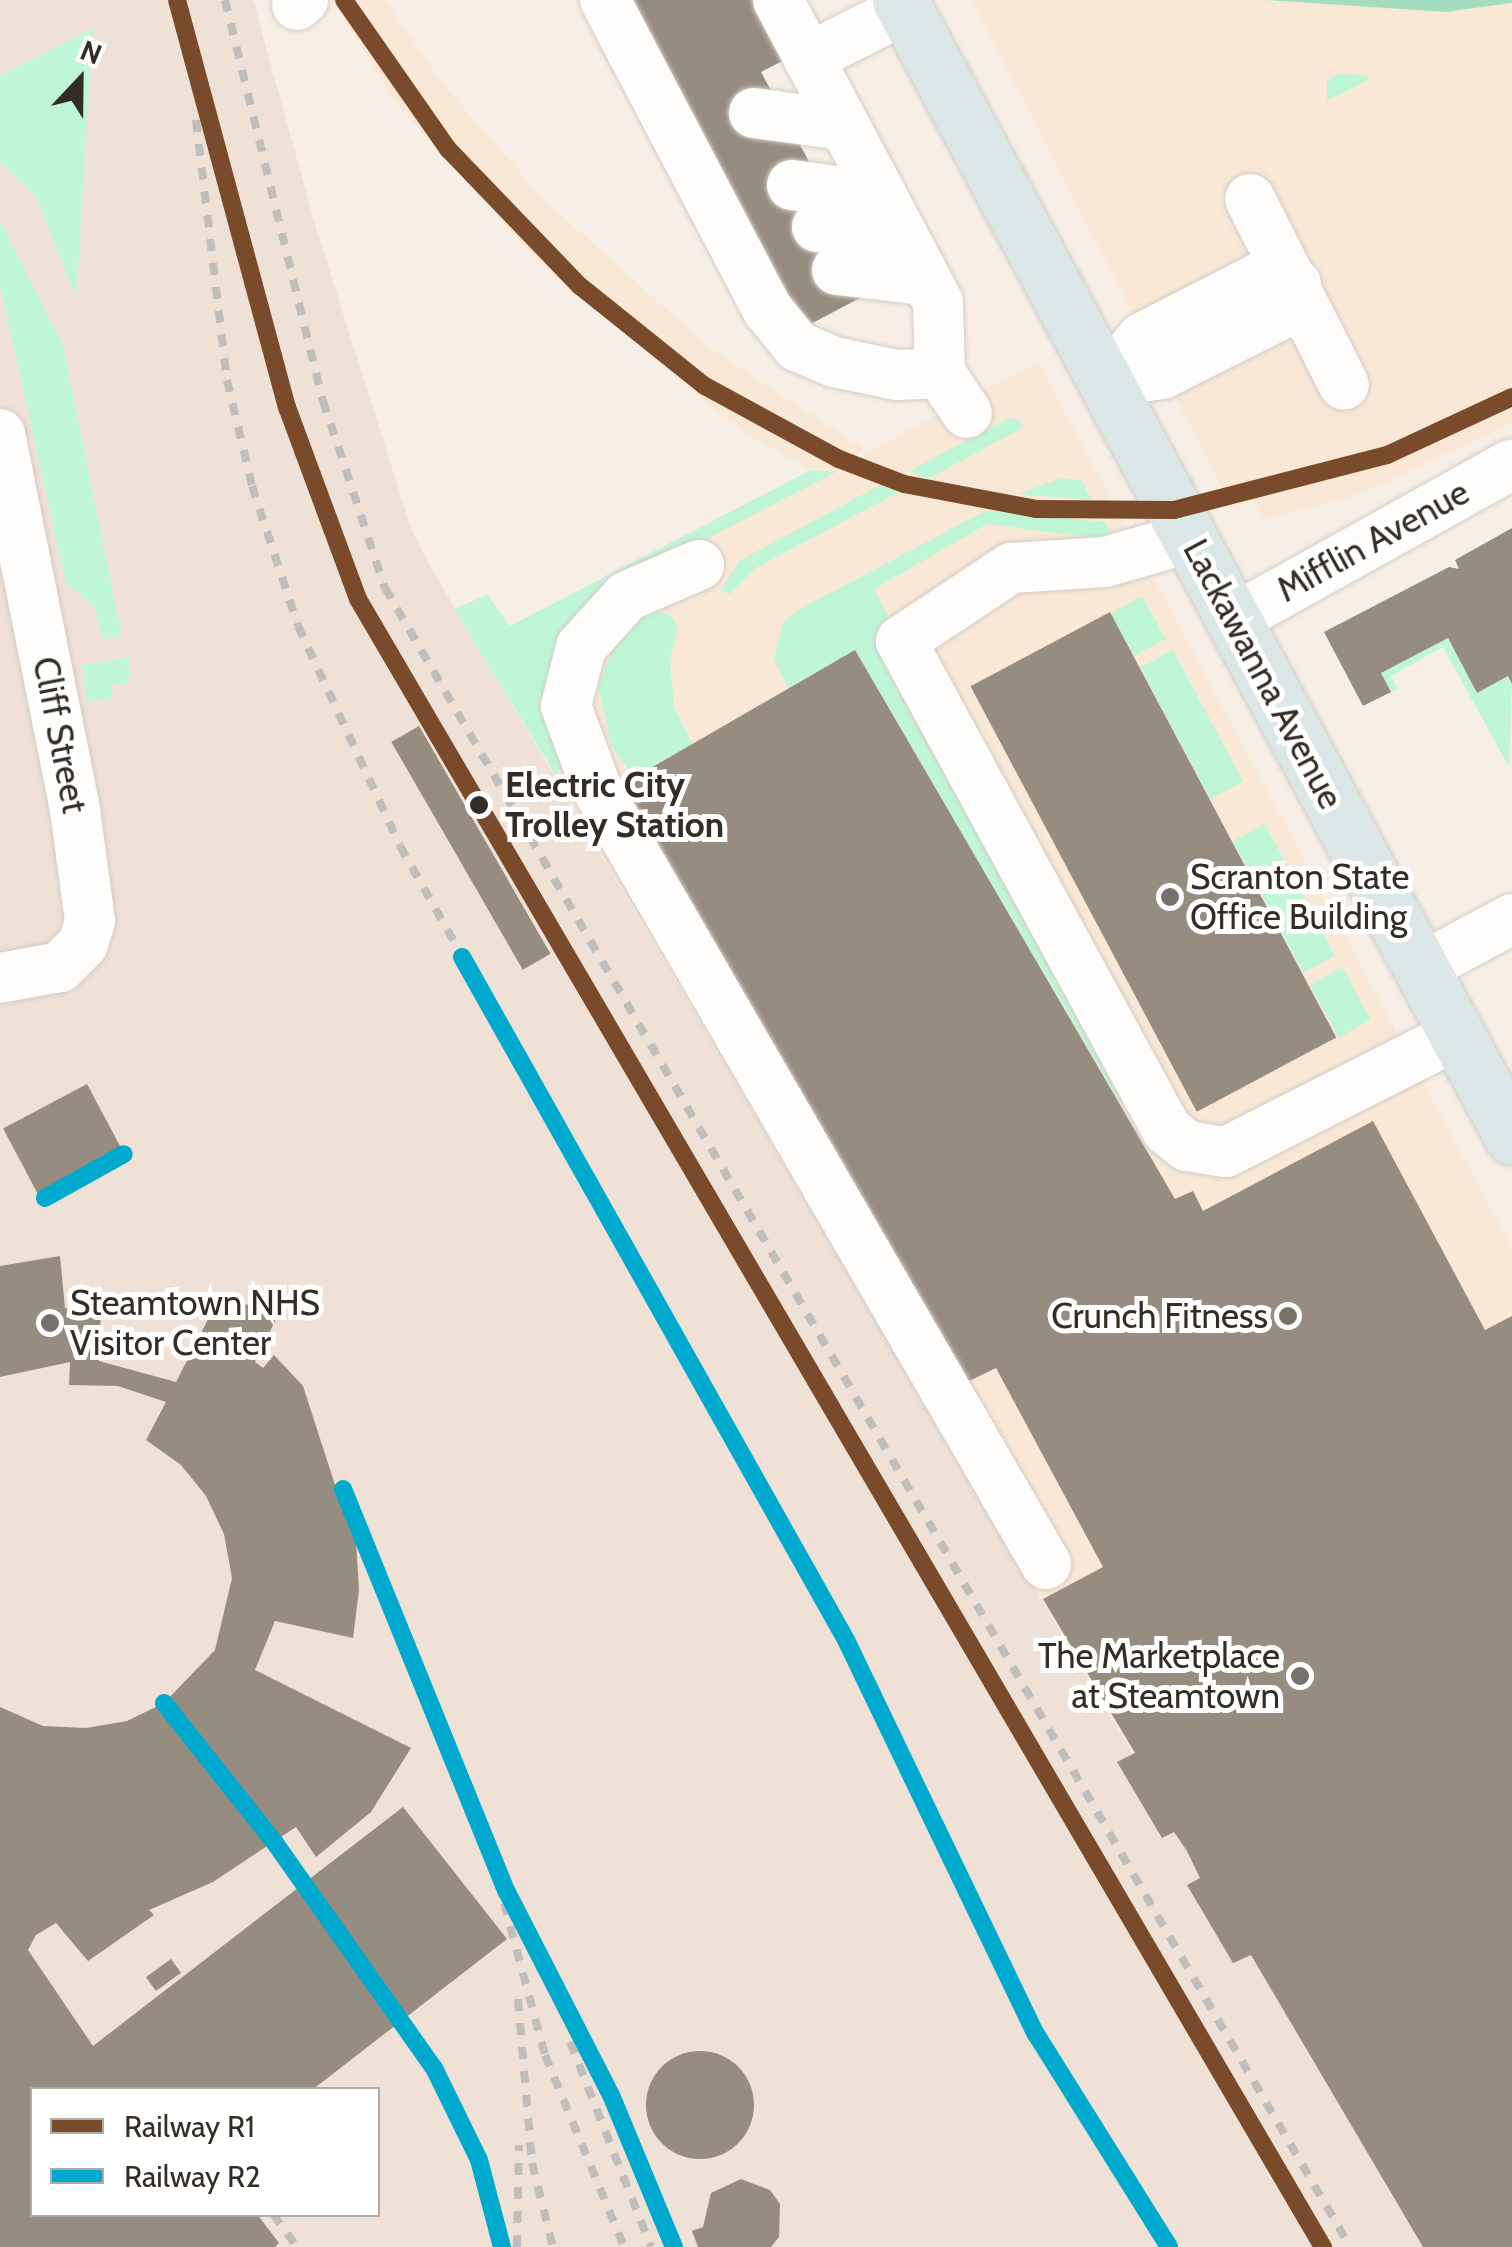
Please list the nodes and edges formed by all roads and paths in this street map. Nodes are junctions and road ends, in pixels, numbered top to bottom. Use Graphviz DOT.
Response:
graph roads {
  1 [pos="605,0"];
  2 [pos="778,0"];
  3 [pos="902,5"];
  4 [pos="808,58"];
  5 [pos="1250,199"];
  6 [pos="883,200"];
  7 [pos="827,249"];
  8 [pos="1296,284"];
  9 [pos="1107,382"];
  10 [pos="1344,385"];
  11 [pos="0,434"];
  12 [pos="1512,464"];
  13 [pos="1189,538"];
  14 [pos="699,565"];
  15 [pos="1234,619"];
  16 [pos="1512,919"];
  17 [pos="1420,968"];
  18 [pos="0,978"];
  19 [pos="1457,1035"];
  20 [pos="1512,1137"];
  21 [pos="1046,1564"];
  1 -- 6 [label="street"];
  2 -- 4 [label="street"];
  3 -- 4 [label="street"];
  3 -- 9 [label="main road, Lackawanna Avenue"];
  4 -- 6 [label="street"];
  5 -- 8 [label="street"];
  6 -- 6 [label="street"];
  6 -- 7 [label="street"];
  8 -- 9 [label="street"];
  8 -- 10 [label="street"];
  9 -- 13 [label="main road, Lackawanna Avenue"];
  11 -- 18 [label="street, Cliff Street"];
  12 -- 15 [label="street, Mifflin Avenue"];
  13 -- 15 [label="main road, Lackawanna Avenue"];
  13 -- 19 [label="street"];
  14 -- 21 [label="street"];
  15 -- 17 [label="main road, Lackawanna Avenue"];
  16 -- 17 [label="street"];
  17 -- 19 [label="main road, Lackawanna Avenue"];
  19 -- 20 [label="main road, Lackawanna Avenue"];
}
